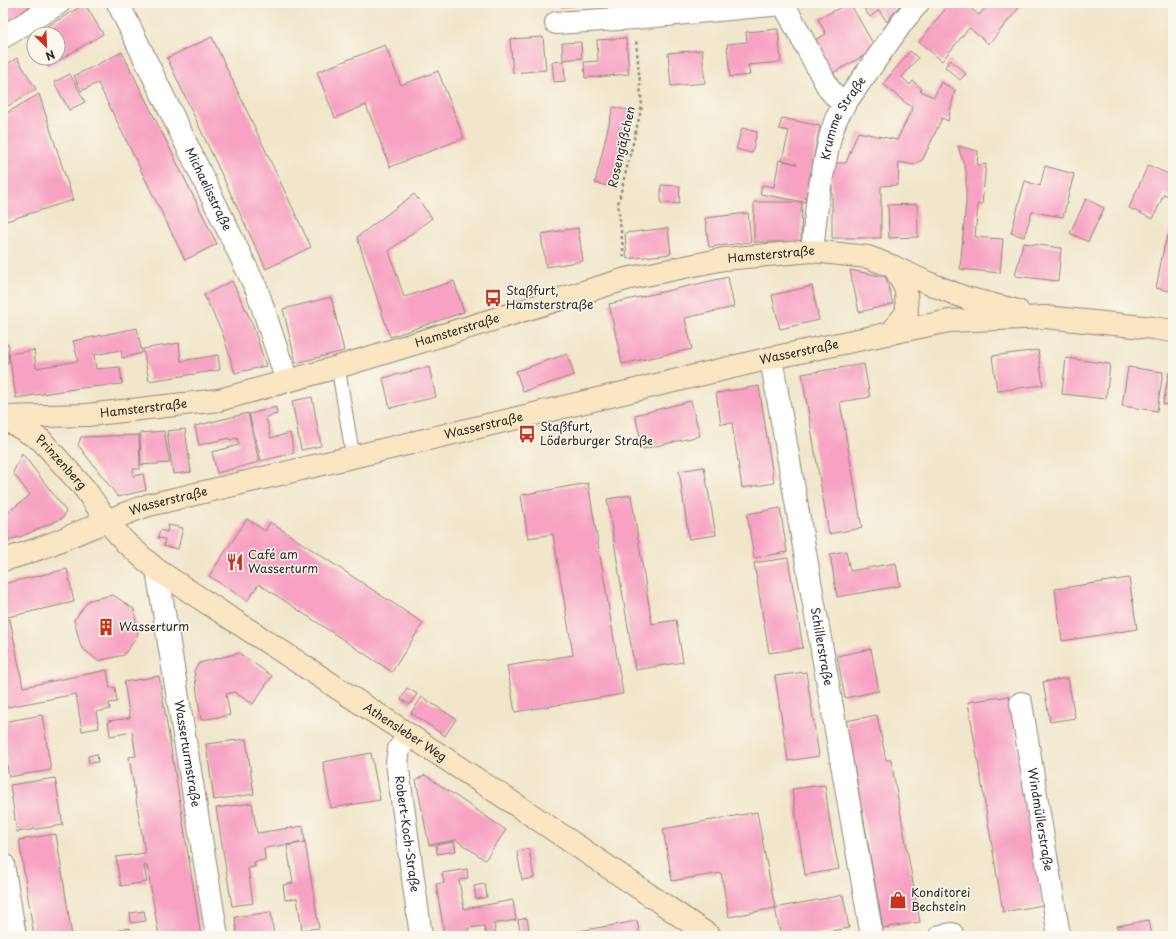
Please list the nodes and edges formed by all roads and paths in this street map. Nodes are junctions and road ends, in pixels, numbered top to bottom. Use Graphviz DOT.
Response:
graph roads {
  1 [pos="59,3"];
  2 [pos="118,3"];
  3 [pos="918,3"];
  4 [pos="783,4"];
  5 [pos="634,18"];
  6 [pos="556,23"];
  7 [pos="3,37"];
  8 [pos="846,102"];
  9 [pos="812,251"];
  10 [pos="894,267"];
  11 [pos="626,279"];
  12 [pos="1045,317"];
  13 [pos="1173,331"];
  14 [pos="891,333"];
  15 [pos="771,358"];
  16 [pos="338,368"];
  17 [pos="287,381"];
  18 [pos="3,418"];
  19 [pos="353,457"];
  20 [pos="106,521"];
  21 [pos="3,560"];
  22 [pos="157,570"];
  23 [pos="1021,703"];
  24 [pos="408,735"];
  25 [pos="3,864"];
  26 [pos="707,935"];
  27 [pos="15,936"];
  28 [pos="217,936"];
  29 [pos="421,936"];
  30 [pos="872,936"];
  31 [pos="1059,936"];
  1 -- 7 [label="street"];
  2 -- 17 [label="street, Michaelisstraße"];
  3 -- 8 [label="street, Krumme Straße"];
  4 -- 5 [label="street"];
  4 -- 8 [label="street"];
  5 -- 6 [label="street"];
  5 -- 11 [label="path, Rosengäßchen"];
  8 -- 9 [label="street, Krumme Straße"];
  9 -- 10 [label="street, Hamsterstraße"];
  9 -- 11 [label="street, Hamsterstraße"];
  10 -- 12 [label="street, Hamsterstraße"];
  10 -- 14 [label="street"];
  11 -- 16 [label="street, Hamsterstraße"];
  12 -- 13 [label="street"];
  12 -- 14 [label="street, Wasserstraße"];
  14 -- 15 [label="street, Wasserstraße"];
  15 -- 19 [label="street, Wasserstraße"];
  15 -- 30 [label="street, Schillerstraße"];
  16 -- 17 [label="street, Hamsterstraße"];
  16 -- 19 [label="lane"];
  17 -- 18 [label="street, Hamsterstraße"];
  18 -- 20 [label="street, Prinzenberg"];
  19 -- 20 [label="street, Wasserstraße"];
  20 -- 21 [label="street, Wasserstraße"];
  20 -- 22 [label="street, Athensleber Weg"];
  22 -- 24 [label="street, Athensleber Weg"];
  22 -- 28 [label="street, Wasserturmstraße"];
  23 -- 31 [label="street, Windmüllerstraße"];
  24 -- 26 [label="street, Athensleber Weg"];
  24 -- 29 [label="street, Robert-Koch-Straße"];
  25 -- 27 [label="street"];
}
